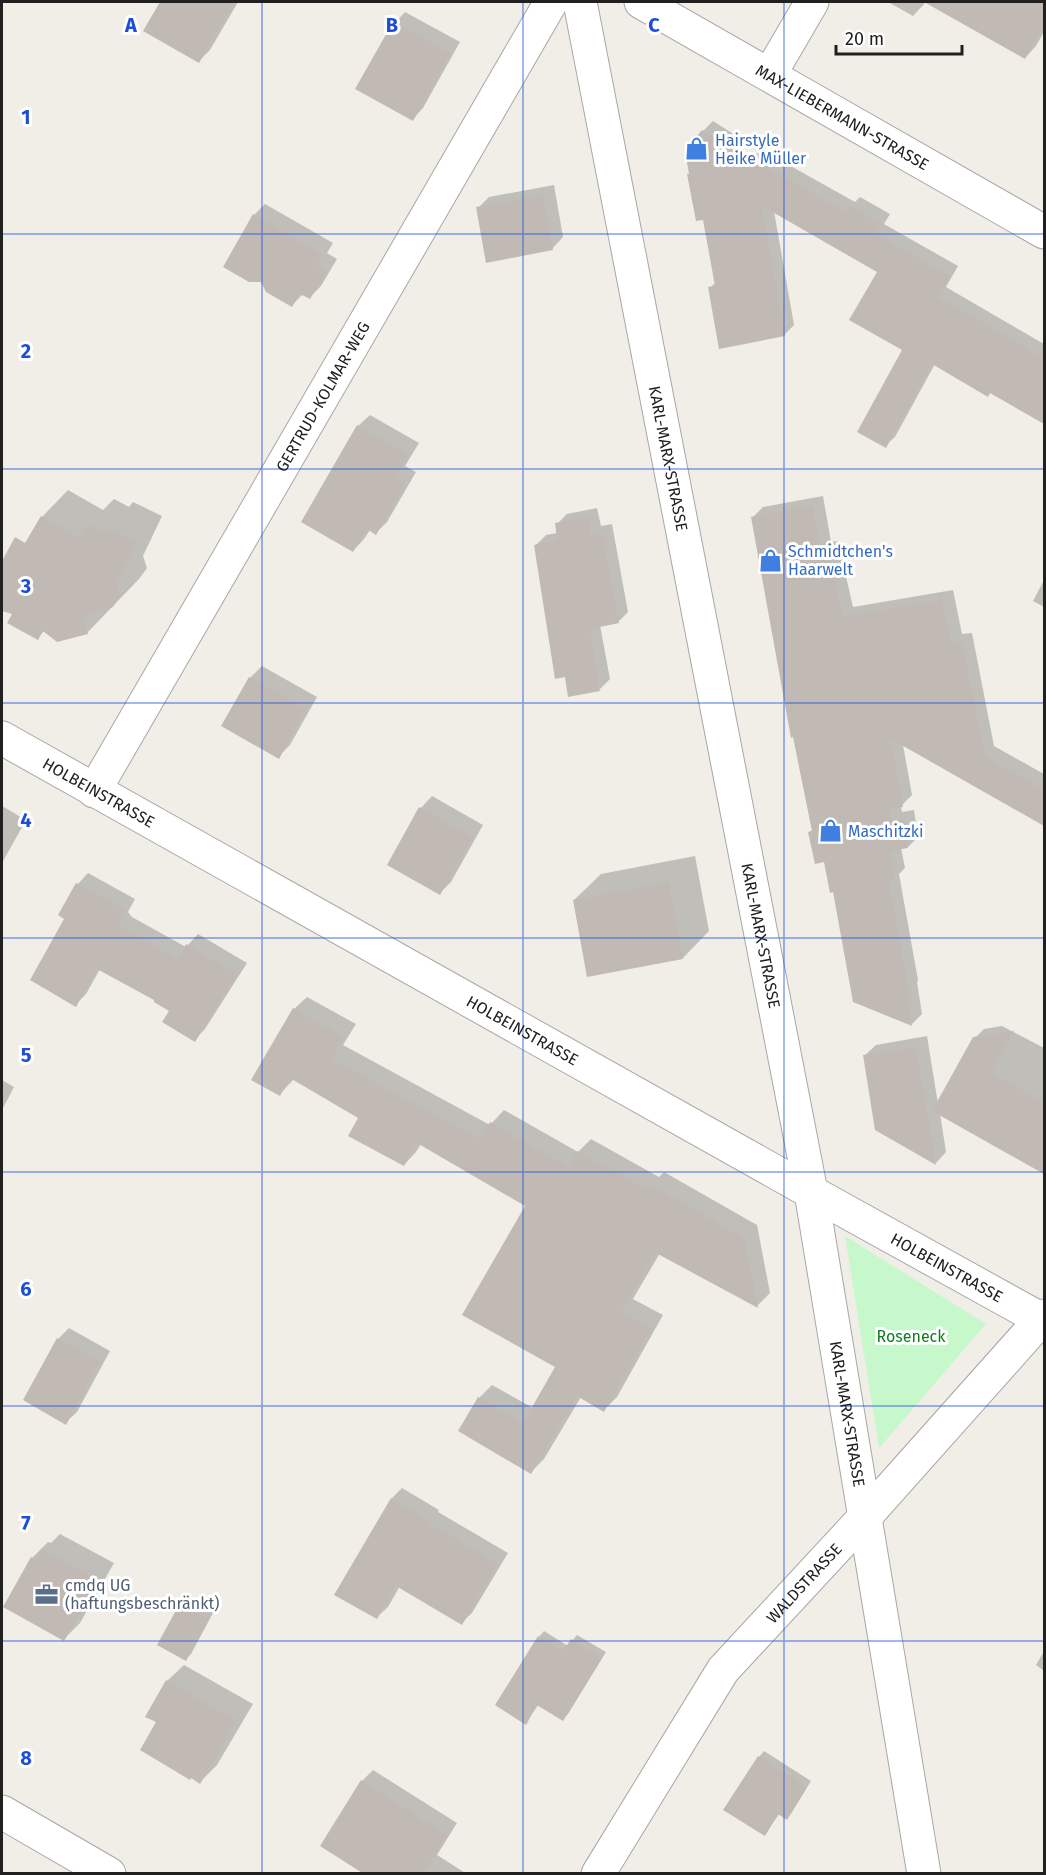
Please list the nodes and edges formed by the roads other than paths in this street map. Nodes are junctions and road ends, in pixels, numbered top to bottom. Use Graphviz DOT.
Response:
graph roads {
  1 [pos="551,2"];
  2 [pos="580,2"];
  3 [pos="641,2"];
  4 [pos="812,2"];
  5 [pos="770,74"];
  6 [pos="1044,232"];
  7 [pos="2,738"];
  8 [pos="94,791"];
  9 [pos="811,1192"];
  10 [pos="1044,1319"];
  11 [pos="864,1518"];
  12 [pos="2,1812"];
  13 [pos="109,1874"];
  14 [pos="598,1874"];
  15 [pos="924,1874"];
  1 -- 8 [label="street, GERTRUD-KOLMAR-WEG"];
  2 -- 9 [label="street, KARL-MARX-STRASSE"];
  3 -- 5 [label="street, MAX-LIEBERMANN-STRASSE"];
  4 -- 5 [label="street"];
  5 -- 6 [label="street, MAX-LIEBERMANN-STRASSE"];
  7 -- 8 [label="street, HOLBEINSTRASSE"];
  8 -- 9 [label="street, HOLBEINSTRASSE"];
  9 -- 10 [label="street, HOLBEINSTRASSE"];
  9 -- 11 [label="street, KARL-MARX-STRASSE"];
  10 -- 11 [label="street, WALDSTRASSE"];
  11 -- 14 [label="street, WALDSTRASSE"];
  11 -- 15 [label="street, KARL-MARX-STRASSE"];
  12 -- 13 [label="street"];
}
